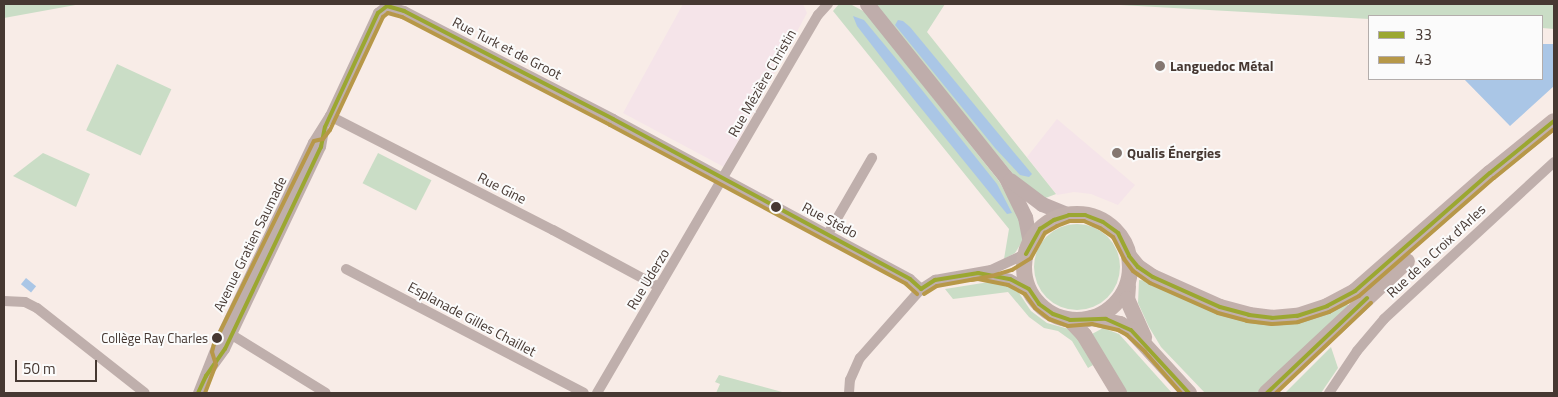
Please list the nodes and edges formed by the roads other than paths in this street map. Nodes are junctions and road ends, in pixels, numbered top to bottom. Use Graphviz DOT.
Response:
graph roads {
  1 [pos="828,4"];
  2 [pos="867,4"];
  3 [pos="330,116"];
  4 [pos="1554,122"];
  5 [pos="325,127"];
  6 [pos="872,158"];
  7 [pos="1554,162"];
  8 [pos="1005,176"];
  9 [pos="723,179"];
  10 [pos="1070,215"];
  11 [pos="828,234"];
  12 [pos="1028,248"];
  13 [pos="1130,256"];
  14 [pos="346,269"];
  15 [pos="978,273"];
  16 [pos="1128,283"];
  17 [pos="659,288"];
  18 [pos="921,289"];
  19 [pos="1029,289"];
  20 [pos="4,301"];
  21 [pos="1092,318"];
  22 [pos="1070,320"];
  23 [pos="232,335"];
  24 [pos="1150,348"];
  25 [pos="206,376"];
  26 [pos="1186,390"];
  27 [pos="1270,390"];
  28 [pos="143,393"];
  29 [pos="198,393"];
  30 [pos="326,393"];
  31 [pos="584,393"];
  32 [pos="597,393"];
  33 [pos="849,393"];
  34 [pos="1119,393"];
  35 [pos="1329,393"];
  1 -- 9 [label="street, Rue Mézière Christin"];
  2 -- 8 [label="street"];
  3 -- 5 [label="street, Avenue Gratien Saumade"];
  3 -- 9 [label="street, Rue Turk et de Groot"];
  3 -- 17 [label="street, Rue Gine"];
  4 -- 13 [label="main road"];
  4 -- 27 [label="main road"];
  5 -- 23 [label="street, Avenue Gratien Saumade"];
  5 -- 25 [label="street, Avenue Gratien Saumade"];
  6 -- 11 [label="street"];
  7 -- 35 [label="street, Rue de la Croix d'Arles"];
  8 -- 10 [label="street"];
  8 -- 12 [label="street"];
  9 -- 11 [label="street, Rue Stédo"];
  9 -- 17 [label="street, Rue Uderzo"];
  10 -- 12 [label="main road"];
  10 -- 13 [label="main road"];
  11 -- 18 [label="street, Rue Stédo"];
  12 -- 15 [label="street"];
  12 -- 19 [label="main road"];
  13 -- 16 [label="main road"];
  14 -- 31 [label="street, Esplanade Gilles Chaillet"];
  15 -- 18 [label="street"];
  15 -- 19 [label="street"];
  16 -- 21 [label="main road"];
  16 -- 24 [label="main road"];
  17 -- 32 [label="street, Rue Uderzo"];
  18 -- 33 [label="street"];
  19 -- 22 [label="main road"];
  20 -- 28 [label="street"];
  21 -- 22 [label="main road"];
  21 -- 24 [label="main road"];
  22 -- 34 [label="main road"];
  23 -- 25 [label="street, Avenue Gratien Saumade"];
  23 -- 30 [label="street"];
  24 -- 26 [label="main road"];
  25 -- 29 [label="street, Avenue Gratien Saumade"];
}
